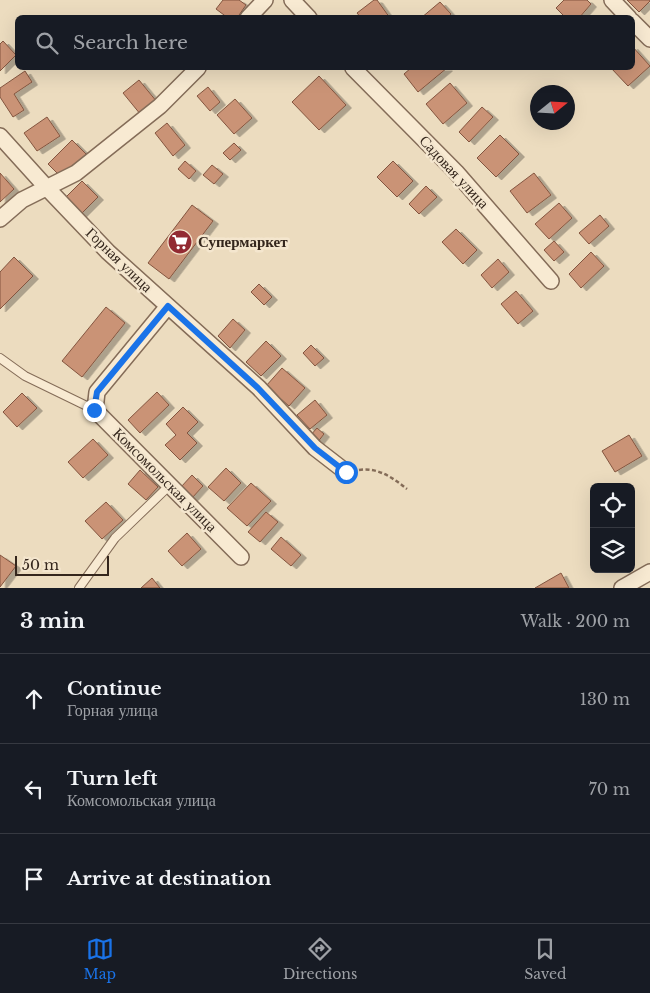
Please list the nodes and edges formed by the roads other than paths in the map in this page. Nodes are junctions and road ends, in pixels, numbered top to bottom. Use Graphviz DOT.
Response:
graph roads {
  1 [pos="265,0"];
  2 [pos="294,0"];
  3 [pos="612,0"];
  4 [pos="251,15"];
  5 [pos="306,15"];
  6 [pos="626,15"];
  7 [pos="635,24"];
  8 [pos="650,39"];
  9 [pos="196,70"];
  10 [pos="355,70"];
  11 [pos="0,136"];
  12 [pos="47,188"];
  13 [pos="0,219"];
  14 [pos="551,280"];
  15 [pos="168,306"];
  16 [pos="0,358"];
  17 [pos="94,410"];
  18 [pos="346,472"];
  19 [pos="170,485"];
  20 [pos="242,557"];
  21 [pos="650,572"];
  22 [pos="78,588"];
  23 [pos="622,588"];
  1 -- 4 [label="street"];
  2 -- 5 [label="street"];
  3 -- 6 [label="street"];
  7 -- 8 [label="street"];
  9 -- 12 [label="street"];
  10 -- 14 [label="street, Садовая улица"];
  11 -- 12 [label="street, Горная улица"];
  12 -- 13 [label="street"];
  12 -- 15 [label="street, Горная улица"];
  15 -- 17 [label="street"];
  15 -- 18 [label="street, Горная улица"];
  16 -- 17 [label="lane"];
  17 -- 19 [label="street, Комсомольская улица"];
  19 -- 20 [label="street, Комсомольская улица"];
  19 -- 22 [label="lane"];
  21 -- 23 [label="street"];
}
